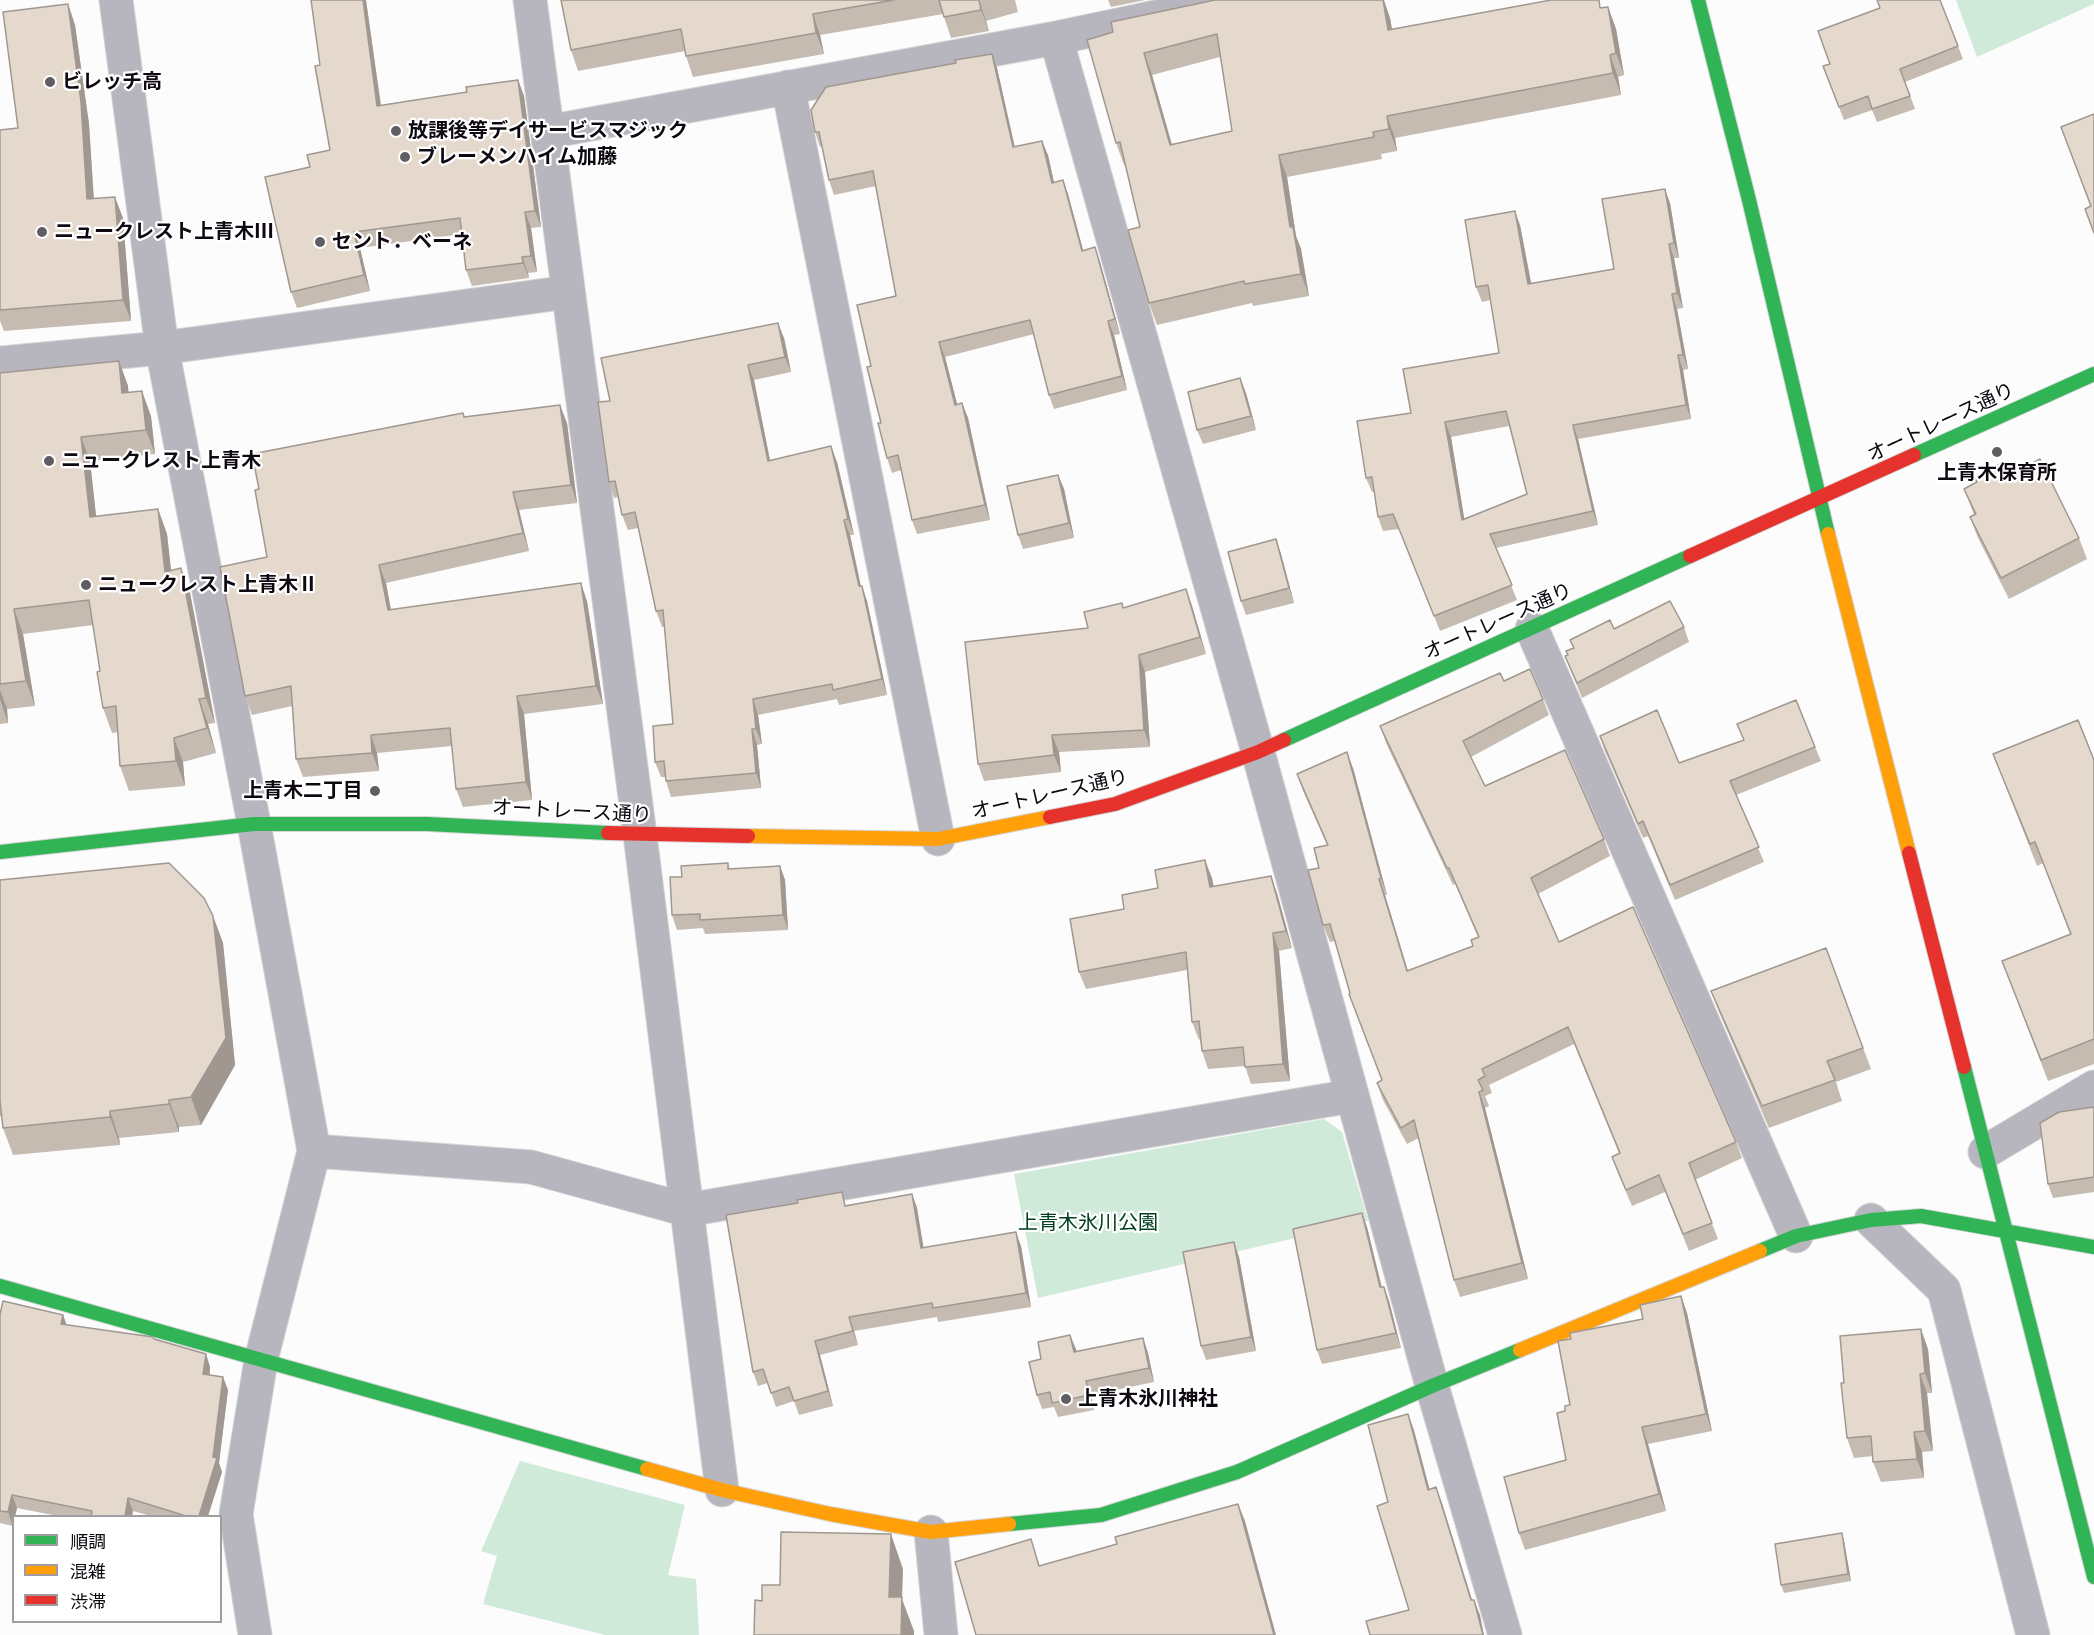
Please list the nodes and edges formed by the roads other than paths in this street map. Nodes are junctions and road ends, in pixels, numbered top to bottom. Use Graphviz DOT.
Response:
graph roads {
  1 [pos="116,0"];
  2 [pos="530,0"];
  3 [pos="1236,0"];
  4 [pos="1698,0"];
  5 [pos="1056,38"];
  6 [pos="788,87"];
  7 [pos="548,132"];
  8 [pos="568,292"];
  9 [pos="162,348"];
  10 [pos="0,363"];
  11 [pos="2094,374"];
  12 [pos="1819,500"];
  13 [pos="1532,629"];
  14 [pos="1258,752"];
  15 [pos="254,824"];
  16 [pos="640,835"];
  17 [pos="938,839"];
  18 [pos="0,852"];
  19 [pos="2094,1087"];
  20 [pos="1351,1096"];
  21 [pos="314,1151"];
  22 [pos="1985,1152"];
  23 [pos="687,1210"];
  24 [pos="1871,1220"];
  25 [pos="2004,1230"];
  26 [pos="1796,1236"];
  27 [pos="2094,1247"];
  28 [pos="0,1286"];
  29 [pos="261,1360"];
  30 [pos="1432,1386"];
  31 [pos="722,1490"];
  32 [pos="931,1532"];
  33 [pos="2094,1577"];
  34 [pos="2023,1633"];
  35 [pos="255,1635"];
  36 [pos="941,1635"];
  37 [pos="1505,1635"];
  1 -- 9 [label="street"];
  2 -- 7 [label="street"];
  3 -- 5 [label="street"];
  4 -- 12 [label="street"];
  5 -- 6 [label="street"];
  5 -- 14 [label="street"];
  6 -- 7 [label="street"];
  6 -- 17 [label="street"];
  7 -- 8 [label="street"];
  8 -- 9 [label="street"];
  8 -- 16 [label="street"];
  9 -- 10 [label="street"];
  9 -- 15 [label="street"];
  11 -- 12 [label="street, オートレース通り"];
  12 -- 13 [label="street, オートレース通り"];
  12 -- 22 [label="street"];
  13 -- 14 [label="street, オートレース通り"];
  13 -- 26 [label="street"];
  14 -- 17 [label="street, オートレース通り"];
  14 -- 20 [label="street"];
  15 -- 16 [label="street, オートレース通り"];
  15 -- 18 [label="street, オートレース通り"];
  15 -- 21 [label="street"];
  16 -- 17 [label="street, オートレース通り"];
  16 -- 23 [label="street"];
  19 -- 22 [label="street"];
  20 -- 23 [label="street"];
  20 -- 30 [label="street"];
  21 -- 23 [label="street"];
  21 -- 29 [label="street"];
  22 -- 25 [label="street"];
  23 -- 31 [label="street"];
  24 -- 25 [label="street"];
  24 -- 26 [label="street"];
  24 -- 34 [label="street"];
  25 -- 27 [label="street"];
  25 -- 33 [label="street"];
  26 -- 30 [label="street"];
  28 -- 29 [label="street"];
  29 -- 31 [label="street"];
  29 -- 35 [label="street"];
  30 -- 32 [label="street"];
  30 -- 37 [label="street"];
  31 -- 32 [label="street"];
  32 -- 36 [label="street"];
}
